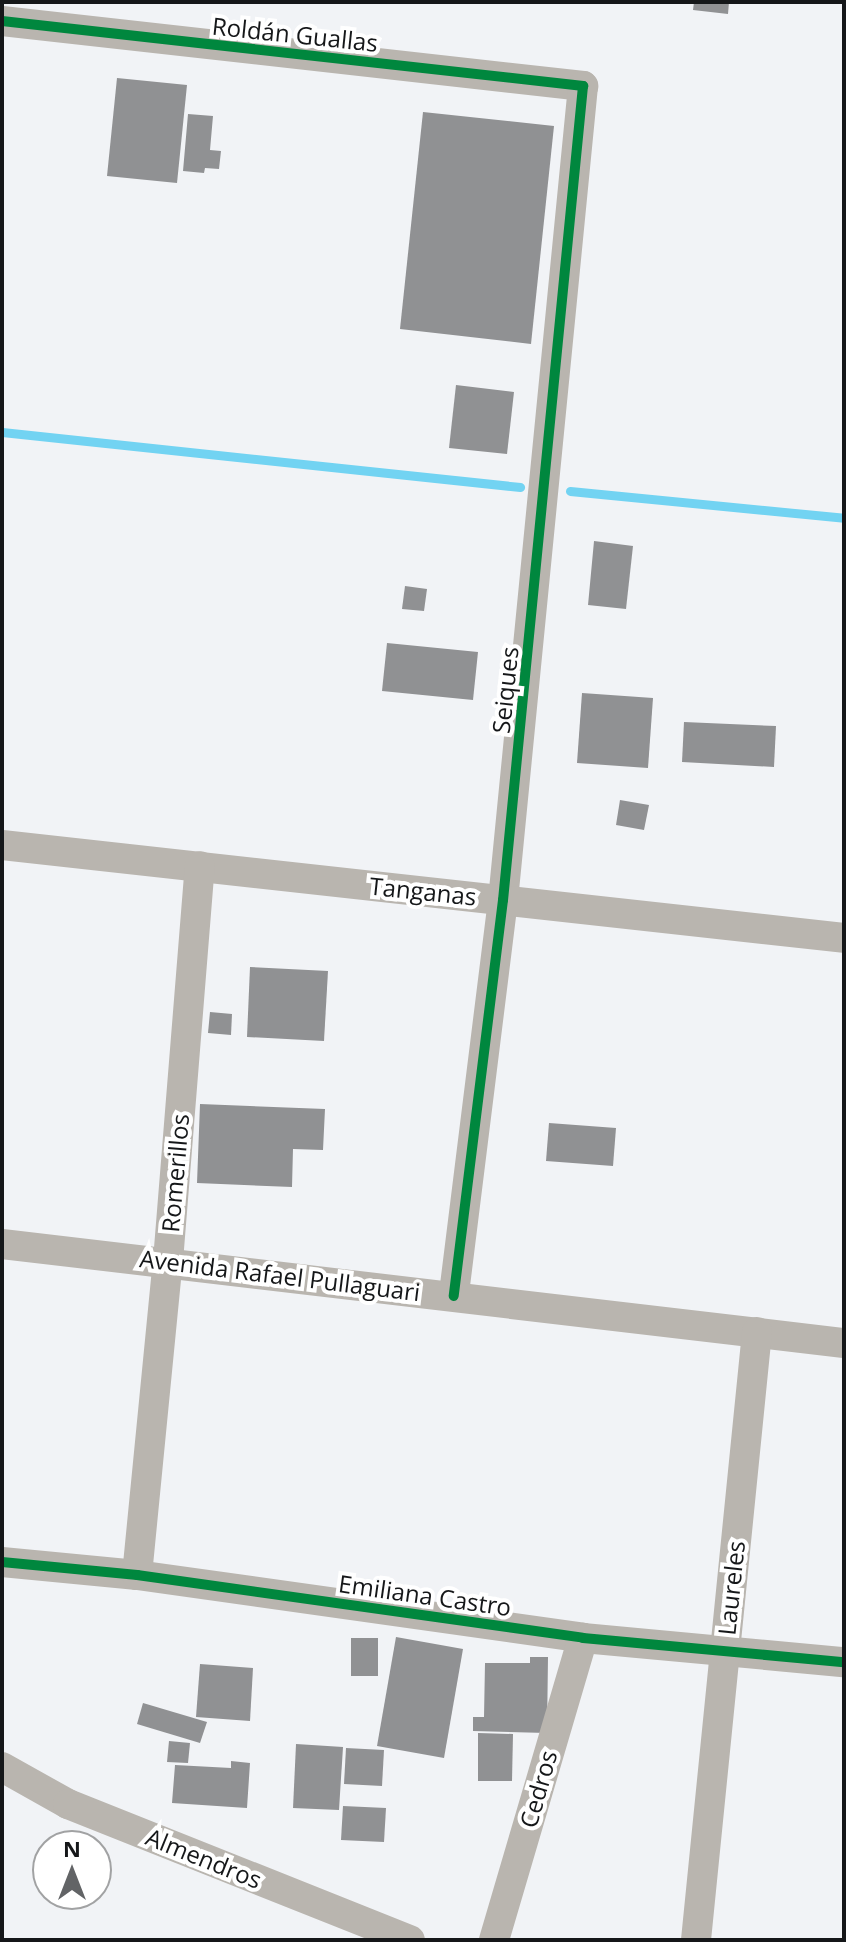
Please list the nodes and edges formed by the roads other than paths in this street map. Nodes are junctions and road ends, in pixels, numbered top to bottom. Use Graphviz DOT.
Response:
graph roads {
  1 [pos="2,21"];
  2 [pos="583,86"];
  3 [pos="2,845"];
  4 [pos="200,866"];
  5 [pos="503,900"];
  6 [pos="844,938"];
  7 [pos="2,1244"];
  8 [pos="168,1261"];
  9 [pos="454,1296"];
  10 [pos="757,1332"];
  11 [pos="844,1343"];
  12 [pos="2,1562"];
  13 [pos="137,1575"];
  14 [pos="583,1638"];
  15 [pos="725,1651"];
  16 [pos="844,1662"];
  17 [pos="2,1767"];
  18 [pos="410,1940"];
  19 [pos="494,1940"];
  20 [pos="696,1940"];
  1 -- 2 [label="street, Roldán Guallas"];
  2 -- 5 [label="street, Seiques"];
  3 -- 4 [label="street, Tanganas"];
  4 -- 5 [label="street, Tanganas"];
  4 -- 8 [label="street, Romerillos"];
  5 -- 6 [label="street, Tanganas"];
  5 -- 9 [label="street, Seiques"];
  7 -- 8 [label="street, Avenida Rafael Pullaguari"];
  8 -- 9 [label="street, Avenida Rafael Pullaguari"];
  8 -- 13 [label="street, Romerillos"];
  9 -- 10 [label="street, Avenida Rafael Pullaguari"];
  10 -- 11 [label="street, Avenida Rafael Pullaguari"];
  10 -- 15 [label="street, Laureles"];
  12 -- 13 [label="street, Emiliana Castro"];
  13 -- 14 [label="street, Emiliana Castro"];
  14 -- 15 [label="street, Emiliana Castro"];
  14 -- 19 [label="street, Cedros"];
  15 -- 16 [label="street, Emiliana Castro"];
  15 -- 20 [label="street, Laureles"];
  17 -- 18 [label="street, Almendros"];
}
